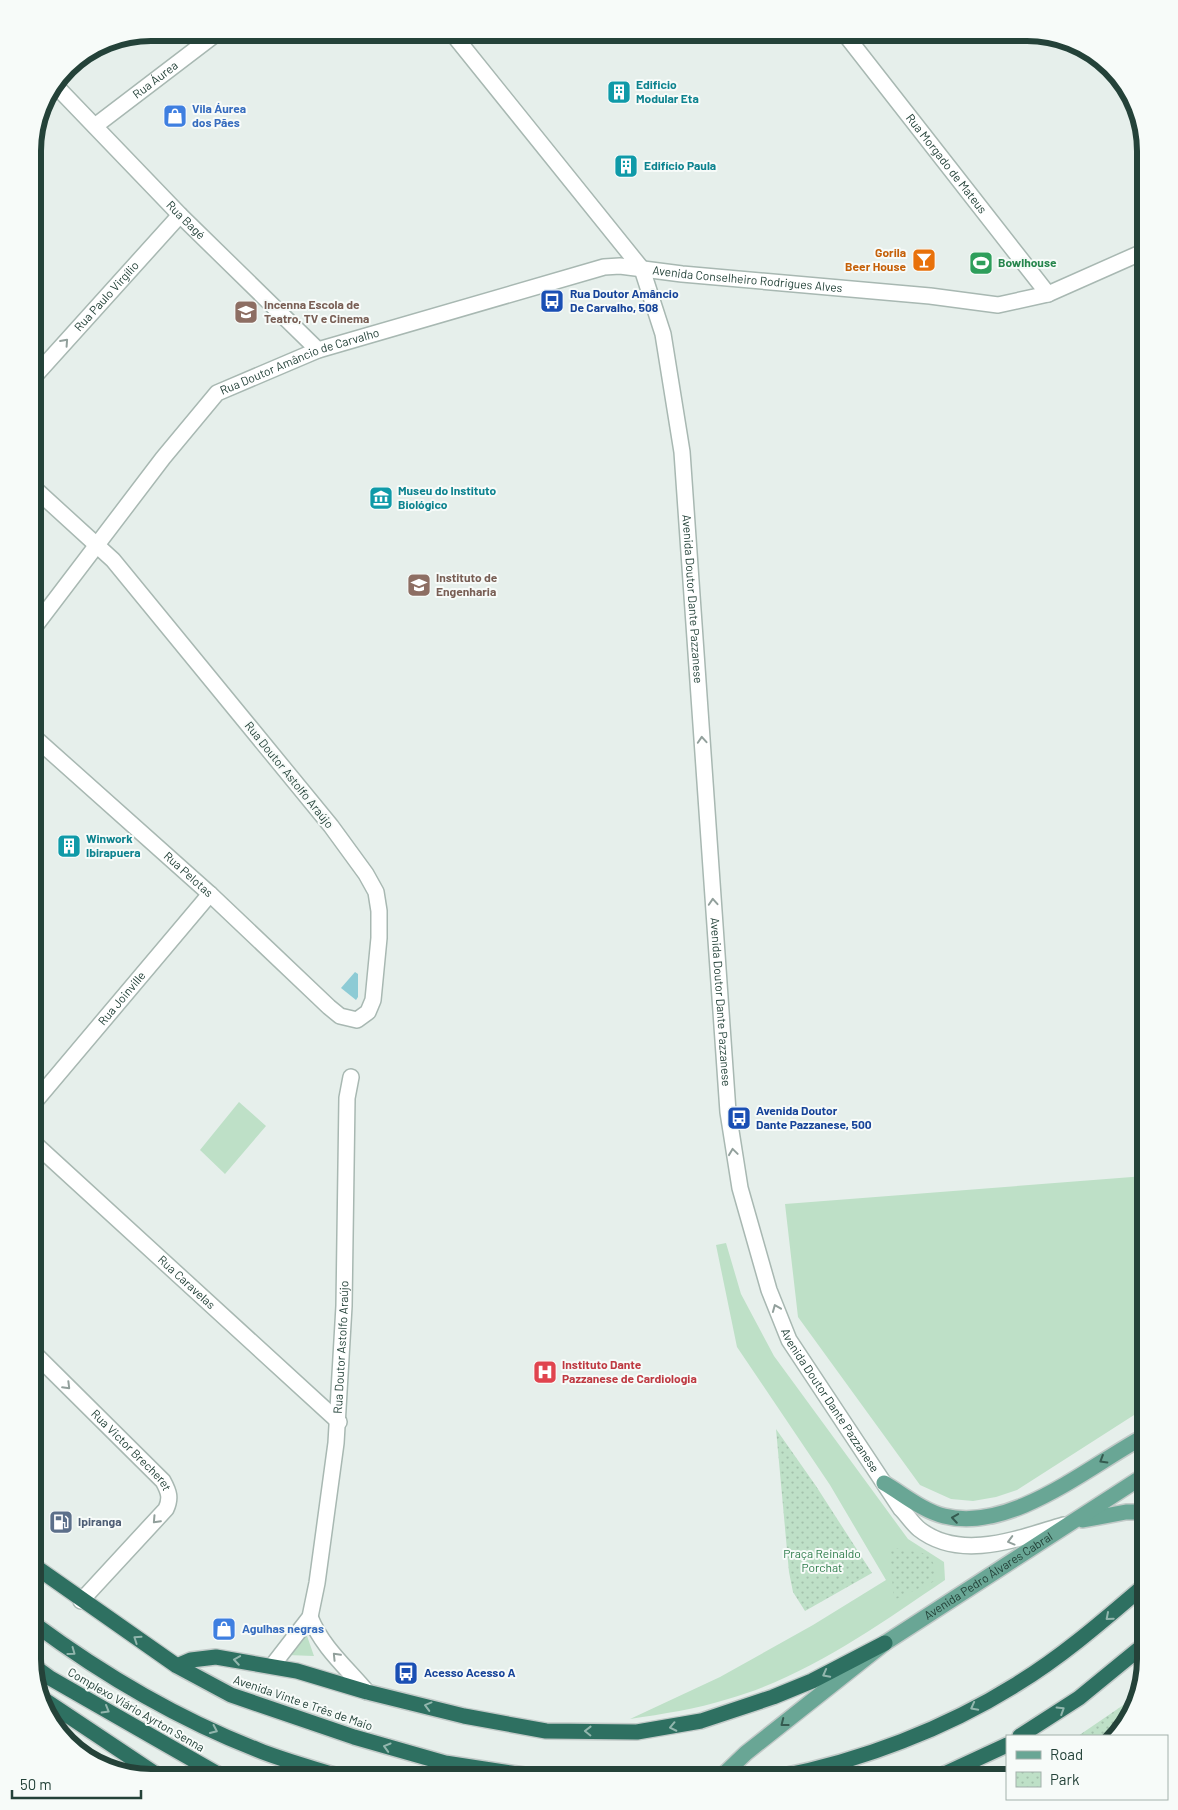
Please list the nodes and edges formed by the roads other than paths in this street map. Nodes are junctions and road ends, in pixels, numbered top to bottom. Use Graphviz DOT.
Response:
graph roads {
  1 [pos="204,41"];
  2 [pos="458,41"];
  3 [pos="850,41"];
  4 [pos="60,90"];
  5 [pos="95,126"];
  6 [pos="180,215"];
  7 [pos="1137,255"];
  8 [pos="642,269"];
  9 [pos="1048,294"];
  10 [pos="318,350"];
  11 [pos="41,369"];
  12 [pos="41,494"];
  13 [pos="96,546"];
  14 [pos="41,618"];
  15 [pos="41,743"];
  16 [pos="210,894"];
  17 [pos="340,1016"];
  18 [pos="351,1077"];
  19 [pos="41,1095"];
  20 [pos="41,1149"];
  21 [pos="41,1361"];
  22 [pos="339,1422"];
  23 [pos="1137,1441"];
  24 [pos="1137,1481"];
  25 [pos="884,1483"];
  26 [pos="1137,1512"];
  27 [pos="1074,1521"];
  28 [pos="41,1571"];
  29 [pos="1137,1593"];
  30 [pos="81,1600"];
  31 [pos="310,1617"];
  32 [pos="41,1630"];
  33 [pos="885,1643"];
  34 [pos="1137,1651"];
  35 [pos="178,1666"];
  36 [pos="272,1666"];
  37 [pos="42,1672"];
  38 [pos="368,1692"];
  39 [pos="52,1706"];
  40 [pos="1022,1735"];
  41 [pos="1006,1745"];
  42 [pos="139,1768"];
  43 [pos="209,1769"];
  44 [pos="316,1769"];
  45 [pos="485,1769"];
  46 [pos="729,1769"];
  47 [pos="814,1769"];
  48 [pos="957,1769"];
  1 -- 5 [label="street, Rua Áurea"];
  2 -- 8 [label="street, Avenida Conselheiro Rodrigues Alves"];
  3 -- 9 [label="street, Rua Morgado de Mateus"];
  4 -- 5 [label="street, Rua Bagé"];
  5 -- 6 [label="street, Rua Bagé"];
  6 -- 10 [label="street, Rua Bagé"];
  11 -- 6 [label="street, Rua Paulo Virgílio, one-way"];
  7 -- 9 [label="street, Avenida Conselheiro Rodrigues Alves"];
  8 -- 9 [label="street, Avenida Conselheiro Rodrigues Alves"];
  8 -- 10 [label="street, Rua Doutor Amâncio de Carvalho"];
  25 -- 8 [label="street, Avenida Doutor Dante Pazzanese, one-way"];
  10 -- 13 [label="street, Rua Doutor Amâncio de Carvalho"];
  12 -- 13 [label="street"];
  13 -- 14 [label="street, Rua Doutor Amâncio de Carvalho"];
  13 -- 17 [label="street, Rua Doutor Astolfo Araújo"];
  15 -- 16 [label="street, Rua Pelotas"];
  16 -- 17 [label="street, Rua Pelotas"];
  16 -- 19 [label="street, Rua Joinville"];
  18 -- 22 [label="street, Rua Doutor Astolfo Araújo"];
  20 -- 22 [label="street, Rua Caravelas"];
  21 -- 30 [label="street, Rua Victor Brecheret, one-way"];
  22 -- 31 [label="street, Rua Doutor Astolfo Araújo"];
  23 -- 25 [label="main road, one-way"];
  24 -- 27 [label="main road, Avenida Pedro Álvares Cabral"];
  27 -- 25 [label="street, Avenida Doutor Dante Pazzanese, one-way"];
  26 -- 27 [label="main road"];
  27 -- 33 [label="main road, Avenida Pedro Álvares Cabral"];
  28 -- 30 [label="highway, Avenida Vinte e Três de Maio"];
  29 -- 47 [label="highway, one-way"];
  35 -- 30 [label="highway, Avenida Vinte e Três de Maio, one-way"];
  31 -- 36 [label="street, Rua Doutor Astolfo Araújo"];
  38 -- 31 [label="street, one-way"];
  32 -- 44 [label="highway, one-way"];
  33 -- 38 [label="highway, one-way"];
  33 -- 46 [label="main road, Avenida Pedro Álvares Cabral, one-way"];
  40 -- 34 [label="highway, one-way"];
  36 -- 35 [label="highway, one-way"];
  45 -- 35 [label="highway, Avenida Vinte e Três de Maio, one-way"];
  36 -- 38 [label="highway"];
  37 -- 43 [label="highway, Complexo Viário Ayrton Senna, one-way"];
  39 -- 42 [label="highway"];
  41 -- 48 [label="highway"];
}
